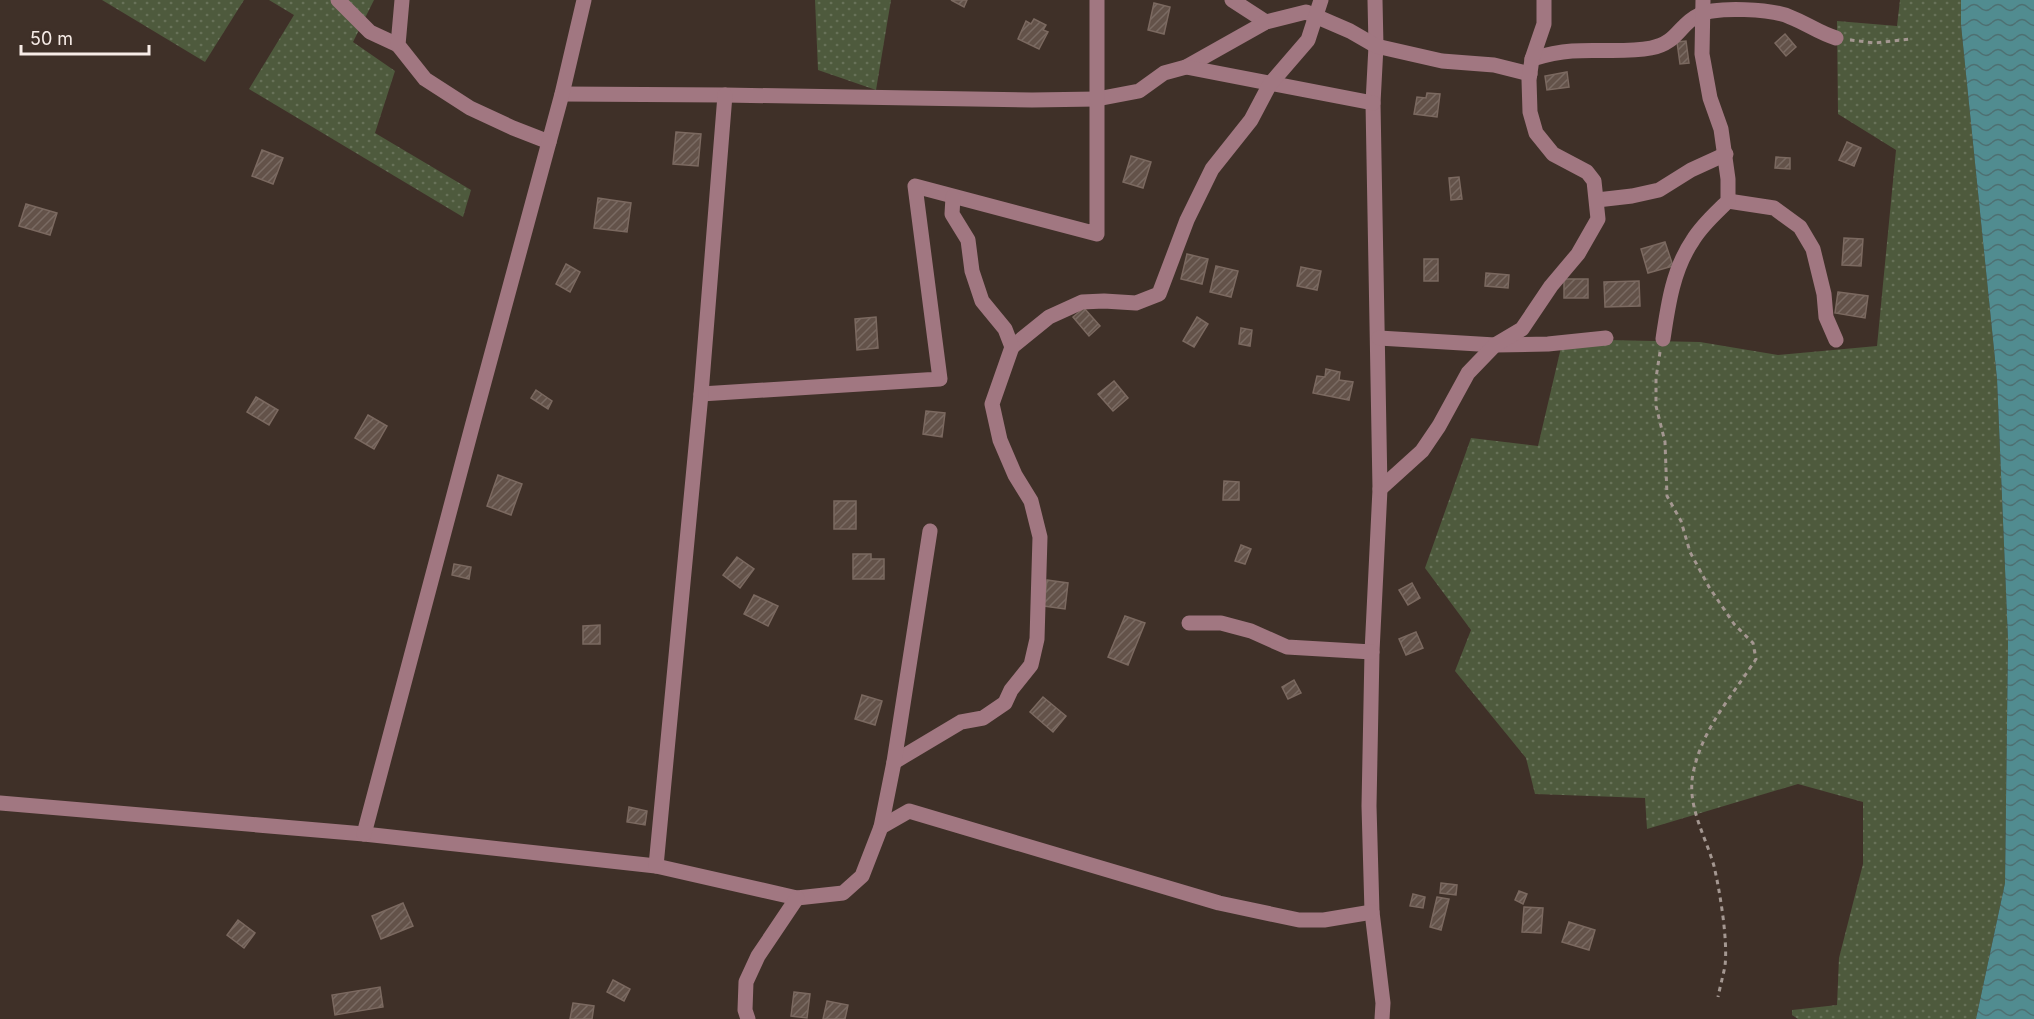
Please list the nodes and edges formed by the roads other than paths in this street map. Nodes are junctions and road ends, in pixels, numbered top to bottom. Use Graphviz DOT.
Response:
graph roads {
  1 [pos="338,0"];
  2 [pos="402,0"];
  3 [pos="584,0"];
  4 [pos="1097,0"];
  5 [pos="1232,0"];
  6 [pos="1321,0"];
  7 [pos="1375,0"];
  8 [pos="1544,0"];
  9 [pos="1702,7"];
  10 [pos="1315,15"];
  11 [pos="1266,22"];
  12 [pos="1836,38"];
  13 [pos="398,45"];
  14 [pos="1376,46"];
  15 [pos="1186,67"];
  16 [pos="1531,67"];
  17 [pos="1270,84"];
  18 [pos="562,94"];
  19 [pos="725,94"];
  20 [pos="1097,99"];
  21 [pos="1373,103"];
  22 [pos="549,142"];
  23 [pos="1725,154"];
  24 [pos="953,197"];
  25 [pos="1597,200"];
  26 [pos="1728,201"];
  27 [pos="1378,338"];
  28 [pos="1606,338"];
  29 [pos="1663,339"];
  30 [pos="1836,340"];
  31 [pos="1495,345"];
  32 [pos="1012,347"];
  33 [pos="701,394"];
  34 [pos="1380,489"];
  35 [pos="930,531"];
  36 [pos="1189,623"];
  37 [pos="1372,652"];
  38 [pos="894,762"];
  39 [pos="0,803"];
  40 [pos="881,827"];
  41 [pos="364,834"];
  42 [pos="656,866"];
  43 [pos="797,898"];
  44 [pos="1372,912"];
  45 [pos="748,1019"];
  46 [pos="1382,1019"];
  1 -- 13 [label="street"];
  2 -- 13 [label="street"];
  3 -- 18 [label="street"];
  4 -- 20 [label="street"];
  5 -- 11 [label="street"];
  6 -- 10 [label="street"];
  7 -- 14 [label="street"];
  8 -- 16 [label="street"];
  9 -- 12 [label="street"];
  9 -- 16 [label="street"];
  9 -- 23 [label="street"];
  10 -- 11 [label="street"];
  10 -- 14 [label="street"];
  10 -- 17 [label="street"];
  11 -- 15 [label="street"];
  13 -- 22 [label="street"];
  14 -- 16 [label="street"];
  14 -- 21 [label="street"];
  15 -- 17 [label="street"];
  15 -- 20 [label="street"];
  16 -- 25 [label="street"];
  17 -- 21 [label="street"];
  17 -- 32 [label="street"];
  18 -- 19 [label="street"];
  18 -- 22 [label="street"];
  19 -- 20 [label="street"];
  19 -- 33 [label="street"];
  20 -- 24 [label="street"];
  21 -- 27 [label="street"];
  22 -- 41 [label="street"];
  23 -- 25 [label="street"];
  23 -- 26 [label="street"];
  24 -- 32 [label="street"];
  24 -- 33 [label="street"];
  25 -- 31 [label="street"];
  26 -- 29 [label="street"];
  26 -- 30 [label="street"];
  27 -- 31 [label="street"];
  27 -- 34 [label="street"];
  28 -- 31 [label="street"];
  31 -- 34 [label="street"];
  32 -- 38 [label="street"];
  33 -- 42 [label="street"];
  34 -- 37 [label="street"];
  35 -- 38 [label="street"];
  36 -- 37 [label="street"];
  37 -- 44 [label="street"];
  38 -- 40 [label="street"];
  39 -- 41 [label="street"];
  40 -- 43 [label="street"];
  40 -- 44 [label="street"];
  41 -- 42 [label="street"];
  42 -- 43 [label="street"];
  43 -- 45 [label="street"];
  44 -- 46 [label="street"];
}
